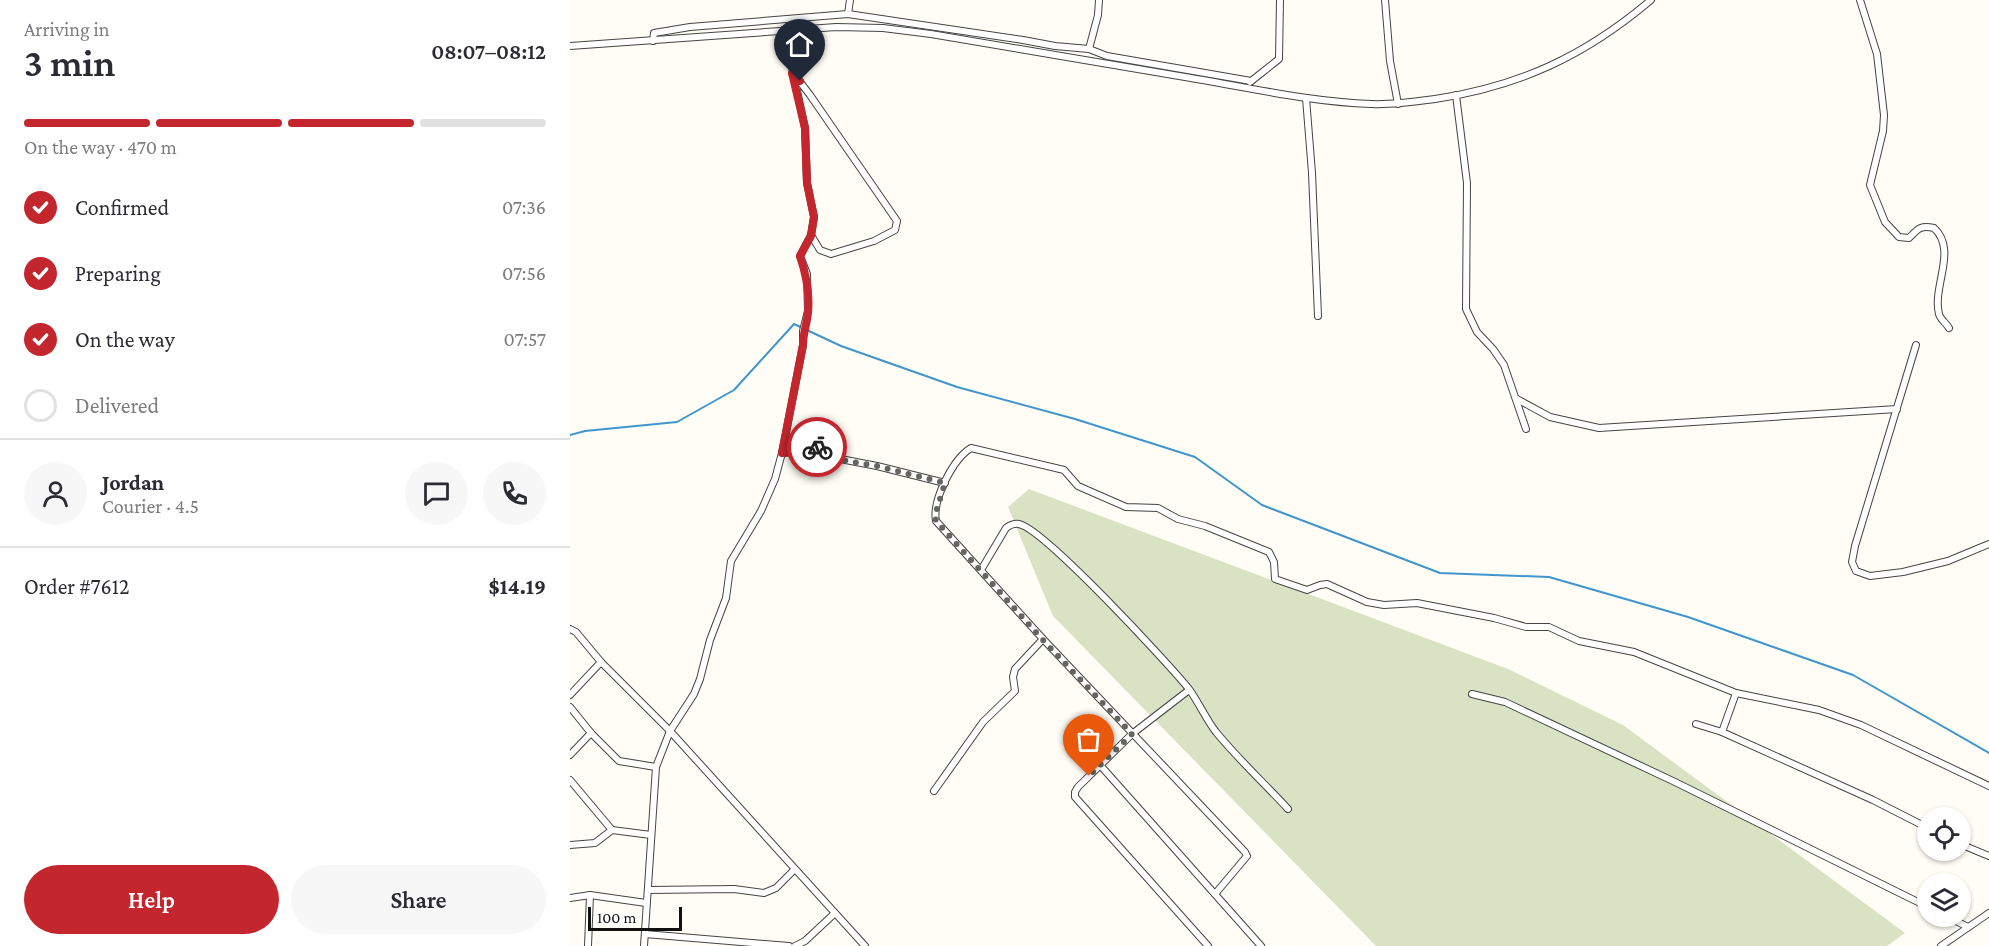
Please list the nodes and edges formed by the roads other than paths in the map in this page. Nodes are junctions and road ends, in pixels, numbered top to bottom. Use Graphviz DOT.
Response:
graph roads {
  1 [pos="850,0"];
  2 [pos="1099,0"];
  3 [pos="1280,0"];
  4 [pos="1385,0"];
  5 [pos="1651,0"];
  6 [pos="1860,0"];
  7 [pos="848,14"];
  8 [pos="784,30"];
  9 [pos="653,41"];
  10 [pos="570,46"];
  11 [pos="1089,50"];
  12 [pos="792,73"];
  13 [pos="1251,81"];
  14 [pos="1245,87"];
  15 [pos="1456,95"];
  16 [pos="1306,98"];
  17 [pos="1398,104"];
  18 [pos="811,236"];
  19 [pos="1318,316"];
  20 [pos="1949,328"];
  21 [pos="1916,345"];
  22 [pos="1517,399"];
  23 [pos="1897,409"];
  24 [pos="1526,429"];
  25 [pos="782,453"];
  26 [pos="945,483"];
  27 [pos="1989,544"];
  28 [pos="981,570"];
  29 [pos="570,629"];
  30 [pos="1042,639"];
  31 [pos="602,662"];
  32 [pos="1189,690"];
  33 [pos="1736,693"];
  34 [pos="1472,694"];
  35 [pos="570,695"];
  36 [pos="570,707"];
  37 [pos="1696,724"];
  38 [pos="670,731"];
  39 [pos="1722,732"];
  40 [pos="591,733"];
  41 [pos="1132,734"];
  42 [pos="570,755"];
  43 [pos="1100,765"];
  44 [pos="656,767"];
  45 [pos="570,780"];
  46 [pos="1989,786"];
  47 [pos="934,791"];
  48 [pos="1288,808"];
  49 [pos="1917,822"];
  50 [pos="612,830"];
  51 [pos="651,835"];
  52 [pos="570,845"];
  53 [pos="1971,849"];
  54 [pos="1989,856"];
  55 [pos="795,870"];
  56 [pos="648,890"];
  57 [pos="1215,894"];
  58 [pos="590,895"];
  59 [pos="570,898"];
  60 [pos="1917,902"];
  61 [pos="646,903"];
  62 [pos="835,913"];
  63 [pos="1989,913"];
  64 [pos="1971,925"];
  65 [pos="1968,927"];
  66 [pos="645,934"];
  67 [pos="588,946"];
  68 [pos="644,946"];
  69 [pos="789,946"];
  70 [pos="795,946"];
  71 [pos="865,946"];
  72 [pos="1208,946"];
  73 [pos="1261,946"];
  74 [pos="1941,946"];
  1 -- 7 [label="street"];
  2 -- 11 [label="street"];
  3 -- 13 [label="street"];
  4 -- 17 [label="street"];
  5 -- 15 [label="street"];
  6 -- 20 [label="street"];
  7 -- 9 [label="street"];
  7 -- 11 [label="street"];
  8 -- 9 [label="street"];
  8 -- 12 [label="street"];
  8 -- 14 [label="street"];
  9 -- 10 [label="street"];
  11 -- 13 [label="street"];
  12 -- 18 [label="street"];
  12 -- 18 [label="street"];
  13 -- 14 [label="street"];
  14 -- 16 [label="street"];
  15 -- 17 [label="street"];
  15 -- 22 [label="street"];
  16 -- 17 [label="street"];
  16 -- 19 [label="street"];
  18 -- 25 [label="street"];
  21 -- 23 [label="street"];
  22 -- 23 [label="street"];
  22 -- 24 [label="street"];
  23 -- 27 [label="street"];
  25 -- 26 [label="street"];
  25 -- 38 [label="street"];
  26 -- 28 [label="street"];
  26 -- 33 [label="street"];
  28 -- 30 [label="street"];
  28 -- 32 [label="street"];
  29 -- 31 [label="street"];
  30 -- 41 [label="street"];
  30 -- 47 [label="street"];
  31 -- 35 [label="street"];
  31 -- 38 [label="street"];
  32 -- 41 [label="street"];
  32 -- 48 [label="street"];
  33 -- 39 [label="street"];
  33 -- 46 [label="street"];
  34 -- 60 [label="street"];
  36 -- 40 [label="street"];
  37 -- 39 [label="street"];
  38 -- 44 [label="street"];
  38 -- 55 [label="street"];
  39 -- 49 [label="street"];
  40 -- 42 [label="street"];
  40 -- 44 [label="street"];
  41 -- 43 [label="street"];
  41 -- 57 [label="street"];
  43 -- 57 [label="street"];
  43 -- 72 [label="street"];
  44 -- 51 [label="street"];
  45 -- 50 [label="street"];
  50 -- 51 [label="street"];
  50 -- 52 [label="street"];
  51 -- 56 [label="street"];
  53 -- 54 [label="street"];
  55 -- 56 [label="street"];
  55 -- 62 [label="street"];
  56 -- 61 [label="street"];
  57 -- 73 [label="street"];
  58 -- 59 [label="street"];
  58 -- 61 [label="street"];
  58 -- 67 [label="street"];
  61 -- 66 [label="street"];
  62 -- 70 [label="street"];
  62 -- 71 [label="street"];
  63 -- 64 [label="street"];
  65 -- 74 [label="street"];
  66 -- 68 [label="street"];
  66 -- 69 [label="street"];
}
